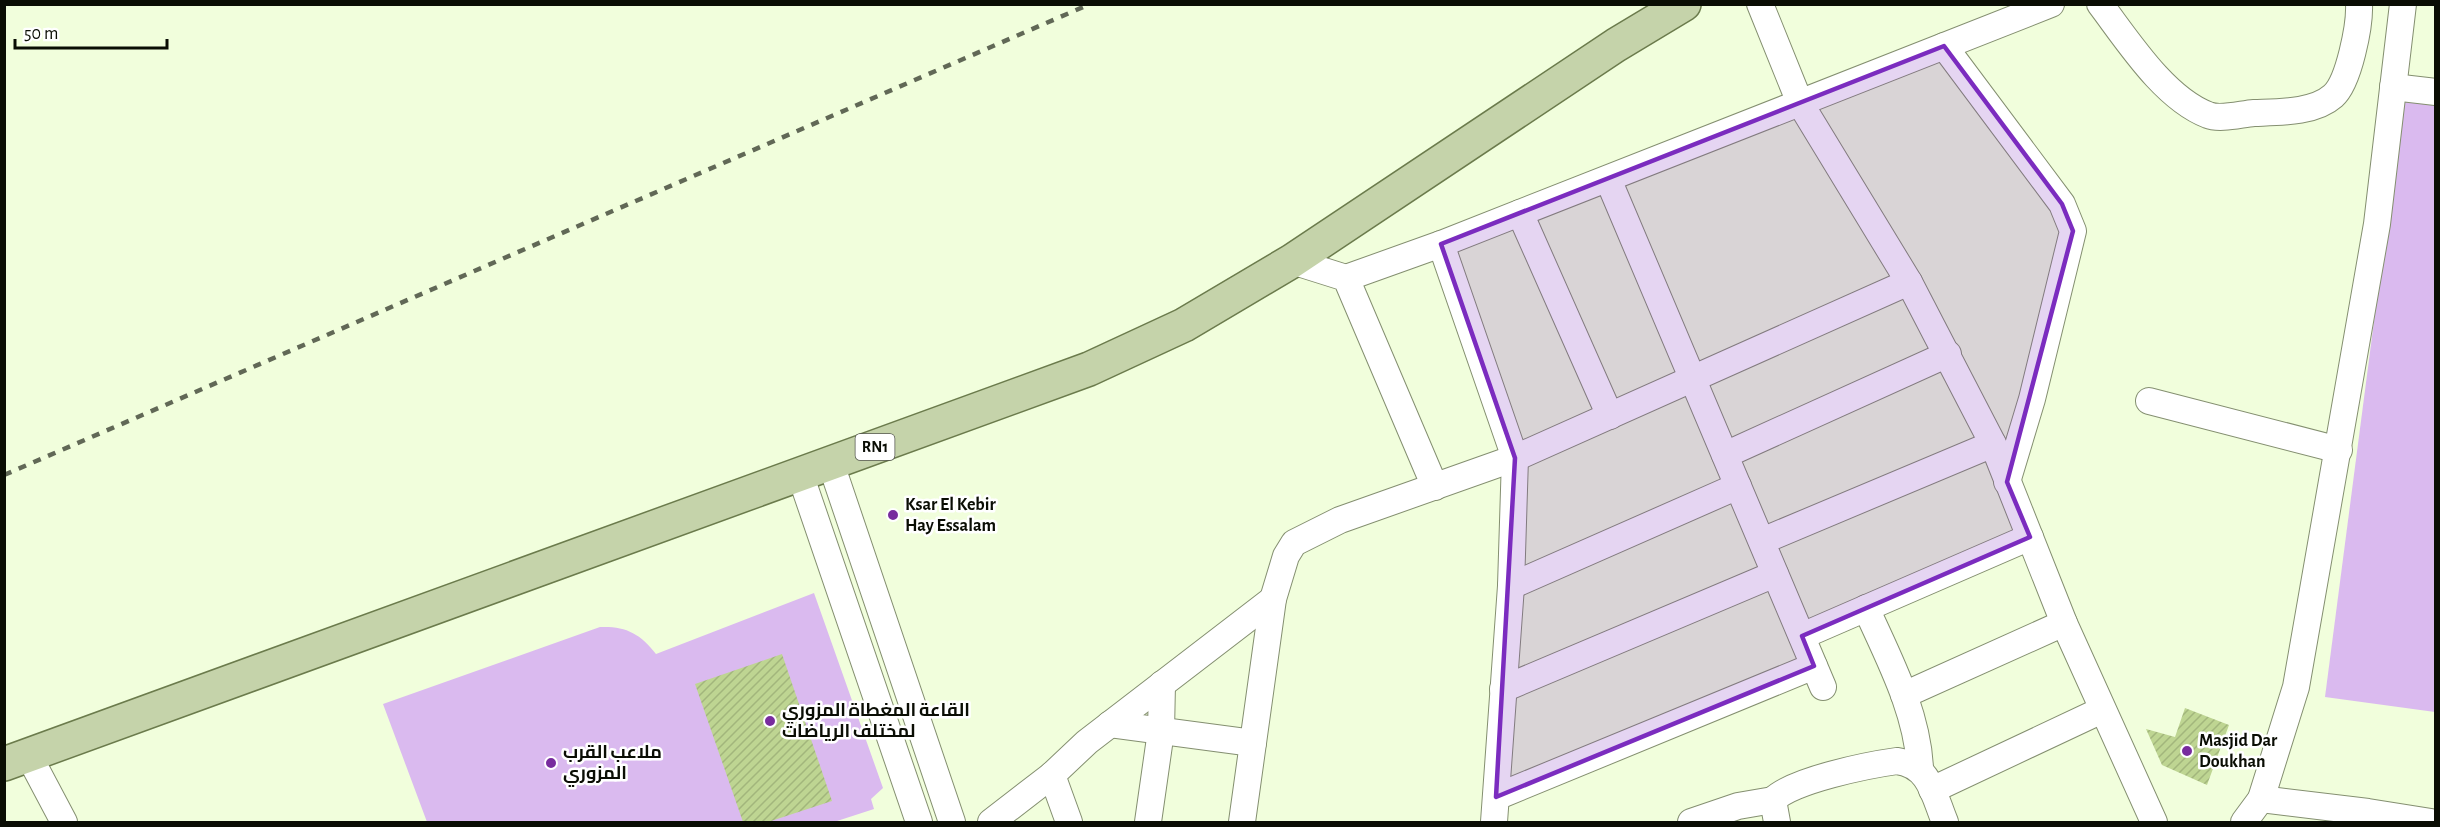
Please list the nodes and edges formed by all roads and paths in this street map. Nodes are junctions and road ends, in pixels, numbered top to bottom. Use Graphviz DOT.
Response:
graph roads {
  1 [pos="1760,4"];
  2 [pos="2051,4"];
  3 [pos="2100,4"];
  4 [pos="2359,4"];
  5 [pos="2403,4"];
  6 [pos="1678,6"];
  7 [pos="1944,46"];
  8 [pos="2393,87"];
  9 [pos="2436,93"];
  10 [pos="1800,103"];
  11 [pos="1608,179"];
  12 [pos="1520,213"];
  13 [pos="1441,244"];
  14 [pos="1292,261"];
  15 [pos="1346,278"];
  16 [pos="1908,282"];
  17 [pos="1948,354"];
  18 [pos="1692,380"];
  19 [pos="2149,401"];
  20 [pos="1610,416"];
  21 [pos="1993,444"];
  22 [pos="2339,450"];
  23 [pos="1725,455"];
  24 [pos="1515,458"];
  25 [pos="831,464"];
  26 [pos="800,474"];
  27 [pos="2007,482"];
  28 [pos="1738,486"];
  29 [pos="1435,487"];
  30 [pos="2030,537"];
  31 [pos="1762,541"];
  32 [pos="1775,574"];
  33 [pos="1511,586"];
  34 [pos="1273,600"];
  35 [pos="1866,608"];
  36 [pos="2064,623"];
  37 [pos="1802,636"];
  38 [pos="1162,684"];
  39 [pos="1503,689"];
  40 [pos="1904,695"];
  41 [pos="2102,710"];
  42 [pos="1110,724"];
  43 [pos="1161,731"];
  44 [pos="1253,743"];
  45 [pos="16,760"];
  46 [pos="1052,775"];
  47 [pos="1926,780"];
  48 [pos="1496,797"];
  49 [pos="2261,799"];
  50 [pos="1775,811"];
  51 [pos="2364,817"];
  52 [pos="64,822"];
  53 [pos="919,822"];
  54 [pos="952,822"];
  55 [pos="991,822"];
  56 [pos="1069,822"];
  57 [pos="1148,822"];
  58 [pos="1242,822"];
  59 [pos="1494,822"];
  60 [pos="1691,822"];
  61 [pos="1945,822"];
  62 [pos="2154,822"];
  63 [pos="2244,822"];
  64 [pos="2431,822"];
  1 -- 10 [label="street"];
  2 -- 7 [label="street"];
  3 -- 4 [label="street"];
  5 -- 8 [label="street"];
  6 -- 14 [label="main road, RN1"];
  7 -- 10 [label="street"];
  7 -- 27 [label="street"];
  8 -- 9 [label="street"];
  8 -- 22 [label="street"];
  10 -- 11 [label="street"];
  10 -- 16 [label="street"];
  11 -- 12 [label="street"];
  11 -- 18 [label="street"];
  12 -- 13 [label="street"];
  12 -- 20 [label="street"];
  13 -- 15 [label="street"];
  13 -- 24 [label="street"];
  14 -- 15 [label="street"];
  14 -- 25 [label="main road, RN1"];
  15 -- 29 [label="street"];
  16 -- 17 [label="street"];
  16 -- 18 [label="street"];
  17 -- 21 [label="street"];
  17 -- 23 [label="street"];
  18 -- 20 [label="street"];
  18 -- 23 [label="street"];
  19 -- 22 [label="street"];
  20 -- 24 [label="street"];
  21 -- 27 [label="street"];
  21 -- 31 [label="street"];
  22 -- 49 [label="street"];
  23 -- 28 [label="street"];
  24 -- 29 [label="street"];
  24 -- 33 [label="street"];
  25 -- 26 [label="main road, RN1"];
  25 -- 54 [label="street"];
  26 -- 45 [label="main road, RN1"];
  26 -- 53 [label="street"];
  27 -- 30 [label="street"];
  28 -- 31 [label="street"];
  28 -- 33 [label="street"];
  29 -- 34 [label="street"];
  30 -- 35 [label="street"];
  30 -- 36 [label="street"];
  31 -- 32 [label="street"];
  32 -- 37 [label="street"];
  32 -- 39 [label="street"];
  33 -- 39 [label="street"];
  34 -- 38 [label="street"];
  34 -- 44 [label="street"];
  35 -- 37 [label="street"];
  35 -- 40 [label="street"];
  36 -- 40 [label="street"];
  36 -- 41 [label="street"];
  37 -- 48 [label="street"];
  38 -- 42 [label="street"];
  38 -- 43 [label="street"];
  39 -- 48 [label="street"];
  40 -- 47 [label="street"];
  41 -- 47 [label="street"];
  41 -- 62 [label="street"];
  42 -- 43 [label="street"];
  42 -- 46 [label="street"];
  43 -- 44 [label="street"];
  43 -- 57 [label="street"];
  44 -- 58 [label="street"];
  45 -- 52 [label="street"];
  46 -- 55 [label="street"];
  46 -- 56 [label="street"];
  47 -- 50 [label="street"];
  47 -- 61 [label="street"];
  48 -- 59 [label="street"];
  49 -- 51 [label="street"];
  49 -- 63 [label="street"];
  50 -- 60 [label="street"];
  51 -- 64 [label="street"];
}
